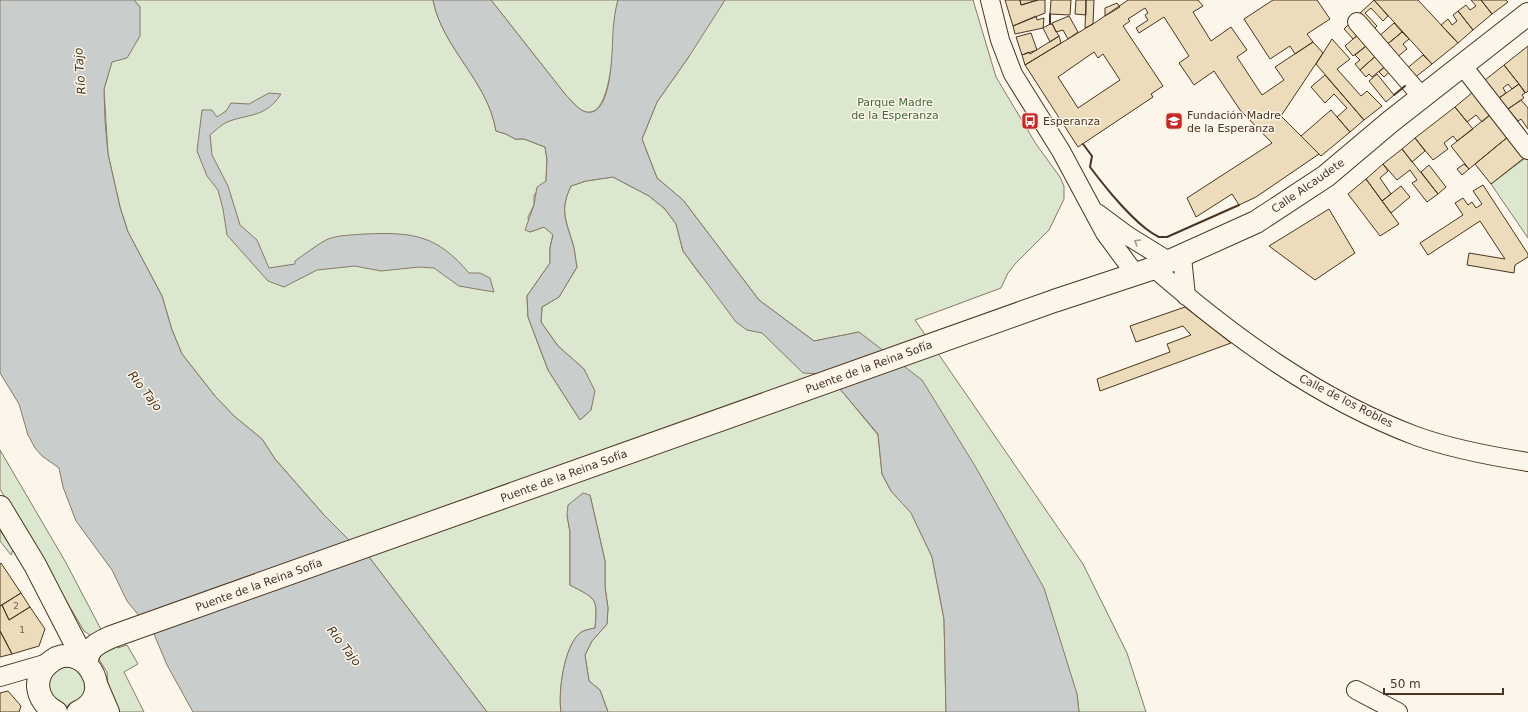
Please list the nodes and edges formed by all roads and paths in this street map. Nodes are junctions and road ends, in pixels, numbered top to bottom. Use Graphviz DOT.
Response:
graph roads {
  1 [pos="990,0"];
  2 [pos="1528,14"];
  3 [pos="1357,22"];
  4 [pos="1462,65"];
  5 [pos="1422,97"];
  6 [pos="1528,150"];
  7 [pos="1093,210"];
  8 [pos="1161,265"];
  9 [pos="1186,296"];
  10 [pos="1054,301"];
  11 [pos="1528,462"];
  12 [pos="0,507"];
  13 [pos="64,619"];
  14 [pos="52,661"];
  15 [pos="86,663"];
  16 [pos="3,676"];
  17 [pos="96,684"];
  18 [pos="1356,690"];
  19 [pos="38,700"];
  20 [pos="56,712"];
  21 [pos="78,712"];
  22 [pos="108,712"];
  23 [pos="1398,712"];
  1 -- 7 [label="street"];
  2 -- 4 [label="main road, Calle Alcaudete"];
  3 -- 5 [label="street"];
  4 -- 5 [label="main road, Calle Alcaudete"];
  4 -- 6 [label="street"];
  5 -- 8 [label="main road, Calle Alcaudete"];
  8 -- 7 [label="street, one-way"];
  7 -- 8 [label="street"];
  8 -- 9 [label="street"];
  8 -- 9 [label="street, Calle de los Robles"];
  8 -- 10 [label="main road, Calle Alcaudete"];
  9 -- 11 [label="street, Calle de los Robles"];
  10 -- 15 [label="main road, Puente de la Reina Sofía"];
  12 -- 13 [label="main road"];
  13 -- 14 [label="main road"];
  13 -- 15 [label="main road"];
  14 -- 15 [label="main road"];
  14 -- 16 [label="street"];
  14 -- 19 [label="main road"];
  15 -- 17 [label="main road"];
  16 -- 19 [label="street"];
  17 -- 21 [label="main road"];
  17 -- 22 [label="main road"];
  18 -- 23 [label="street"];
  19 -- 20 [label="main road"];
}
